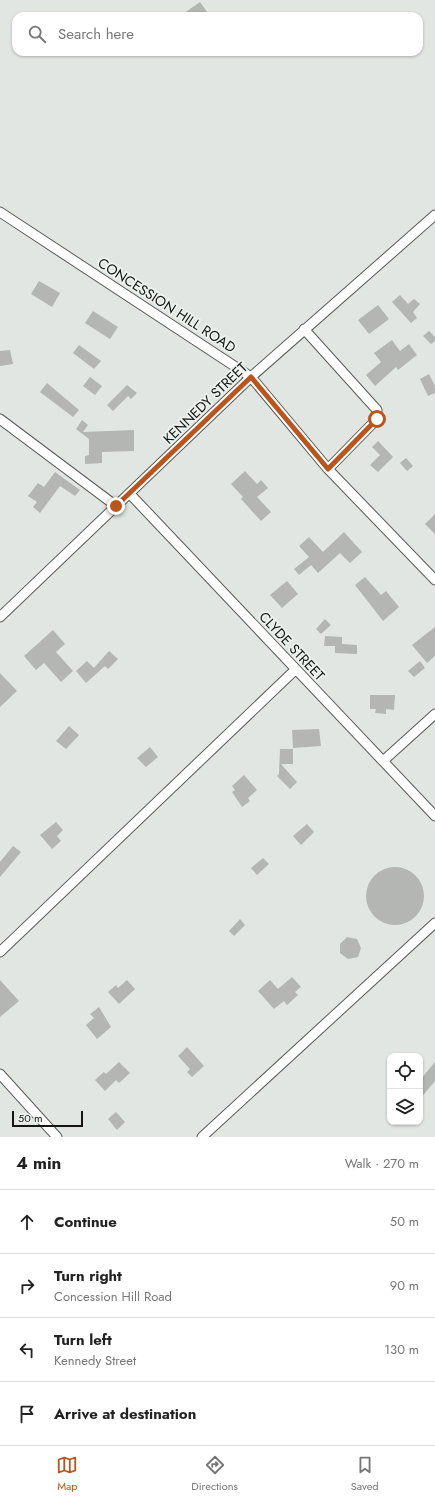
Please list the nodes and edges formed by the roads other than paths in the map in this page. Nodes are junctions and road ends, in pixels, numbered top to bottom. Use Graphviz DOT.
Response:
graph roads {
  1 [pos="0,212"];
  2 [pos="435,215"];
  3 [pos="304,329"];
  4 [pos="251,377"];
  5 [pos="0,419"];
  6 [pos="328,469"];
  7 [pos="130,494"];
  8 [pos="116,506"];
  9 [pos="435,580"];
  10 [pos="0,617"];
  11 [pos="295,670"];
  12 [pos="435,714"];
  13 [pos="383,761"];
  14 [pos="435,816"];
  15 [pos="435,923"];
  16 [pos="0,952"];
  17 [pos="0,1074"];
  18 [pos="57,1137"];
  19 [pos="202,1137"];
  1 -- 4 [label="street, CONCESSION HILL ROAD"];
  2 -- 3 [label="street, KENNEDY STREET"];
  3 -- 4 [label="street, KENNEDY STREET"];
  3 -- 6 [label="street"];
  4 -- 6 [label="street, CONCESSION HILL ROAD"];
  4 -- 7 [label="street, KENNEDY STREET"];
  5 -- 8 [label="street"];
  6 -- 9 [label="street, CONCESSION HILL ROAD"];
  7 -- 8 [label="street, KENNEDY STREET"];
  7 -- 11 [label="street, CLYDE STREET"];
  8 -- 10 [label="street, KENNEDY STREET"];
  11 -- 13 [label="street, CLYDE STREET"];
  11 -- 16 [label="street"];
  12 -- 13 [label="street"];
  13 -- 14 [label="street, CLYDE STREET"];
  15 -- 19 [label="street"];
  17 -- 18 [label="street"];
}
